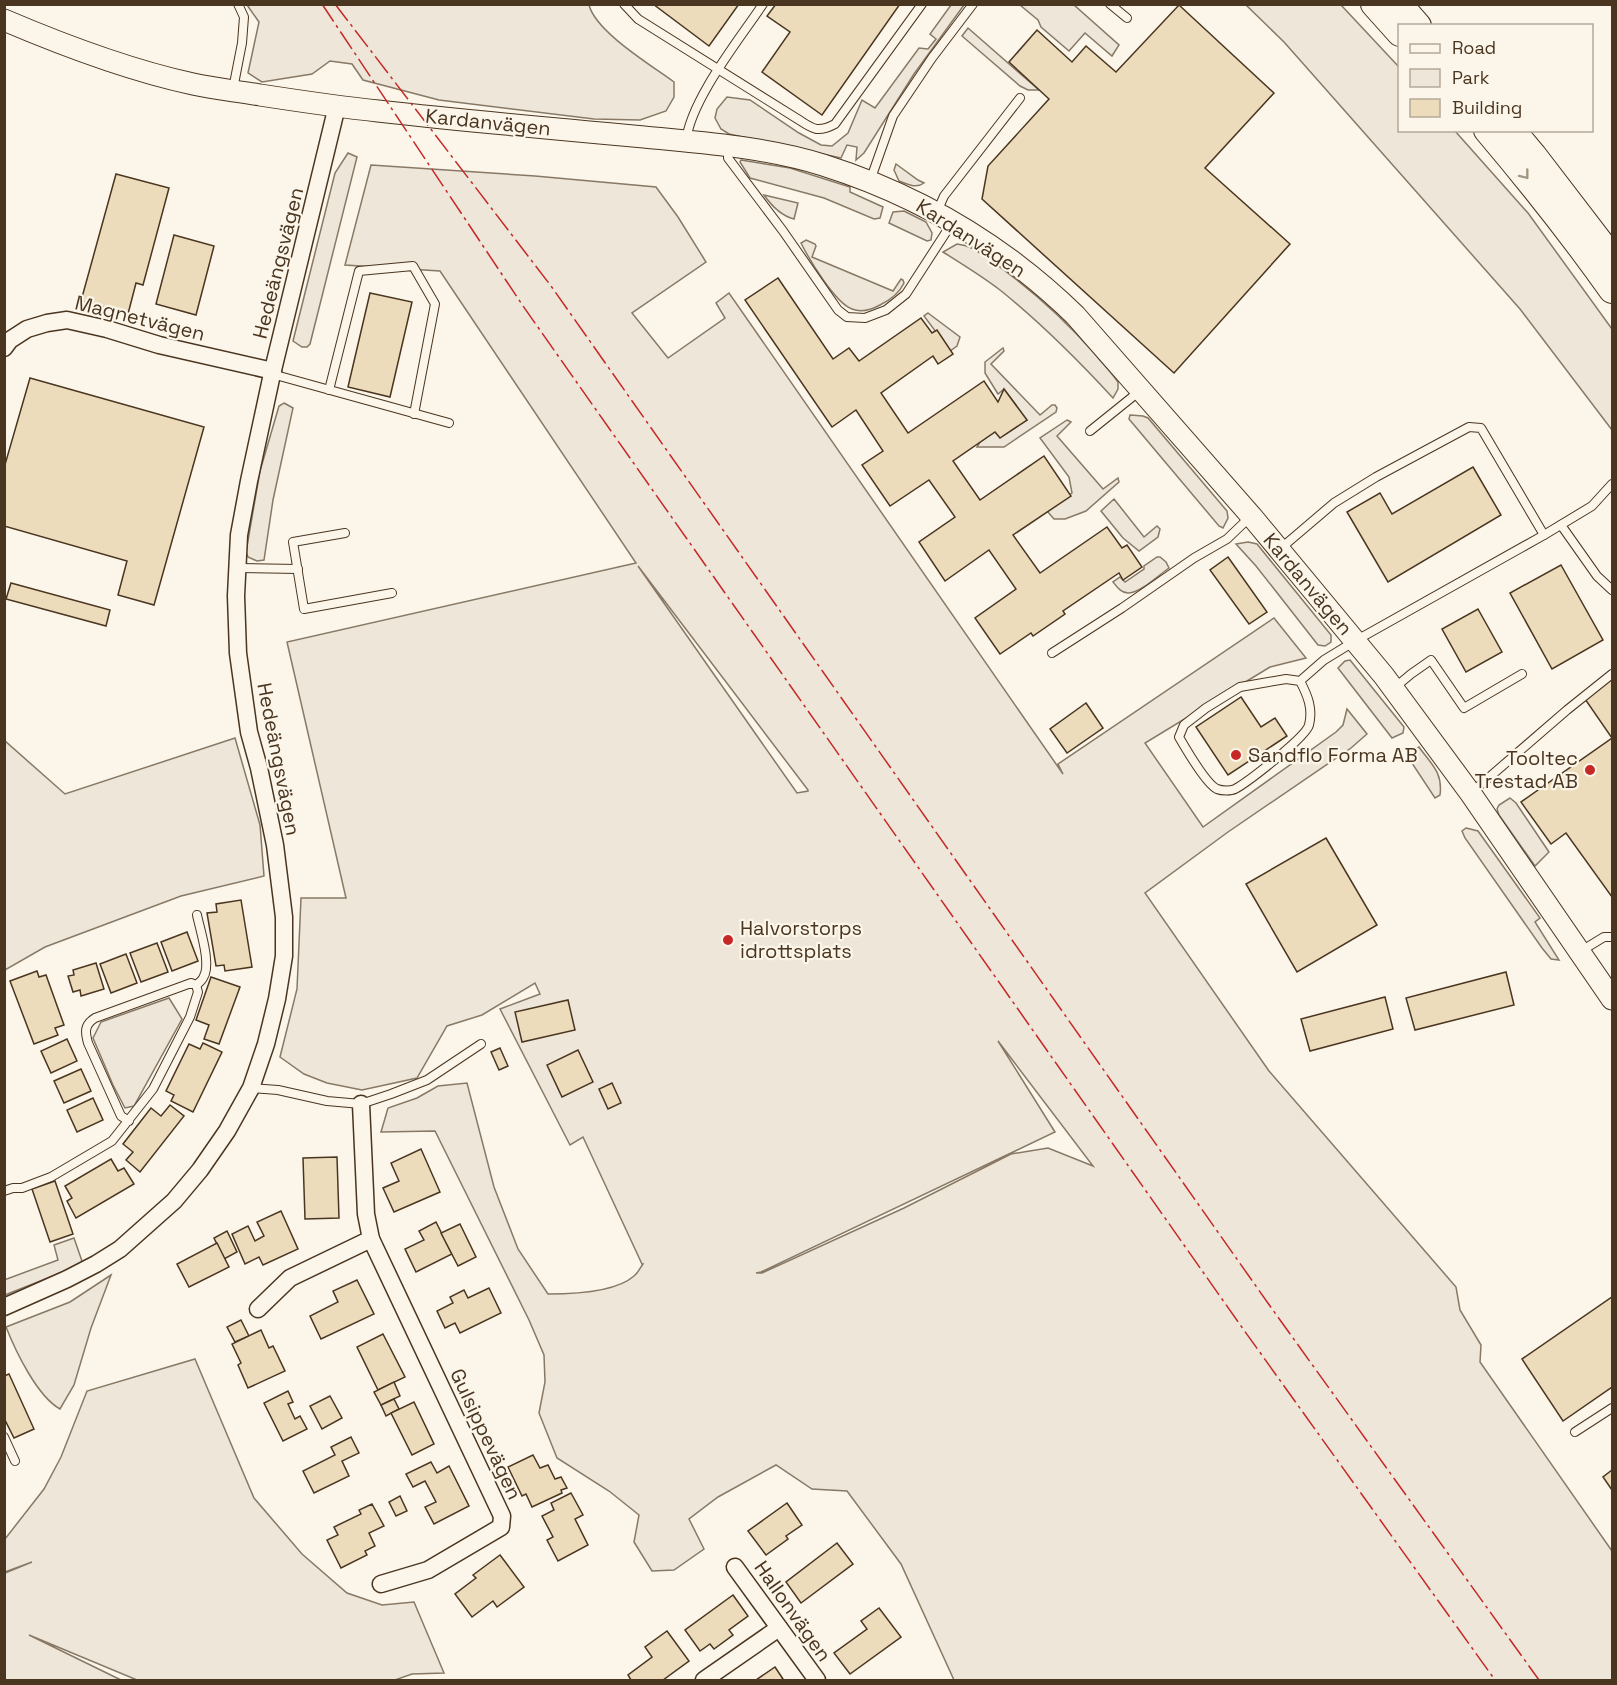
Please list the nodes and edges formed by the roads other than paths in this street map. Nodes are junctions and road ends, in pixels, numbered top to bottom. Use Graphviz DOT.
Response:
graph roads {
  1 [pos="238,4"];
  2 [pos="624,4"];
  3 [pos="763,4"];
  4 [pos="922,4"];
  5 [pos="973,4"];
  6 [pos="1110,4"];
  7 [pos="1374,4"];
  8 [pos="1399,4"];
  9 [pos="1127,18"];
  10 [pos="4,20"];
  11 [pos="1416,24"];
  12 [pos="1398,31"];
  13 [pos="718,70"];
  14 [pos="233,90"];
  15 [pos="1020,98"];
  16 [pos="337,106"];
  17 [pos="1489,132"];
  18 [pos="1514,132"];
  19 [pos="686,142"];
  20 [pos="728,146"];
  21 [pos="870,181"];
  22 [pos="945,217"];
  23 [pos="1612,258"];
  24 [pos="1612,290"];
  25 [pos="4,348"];
  26 [pos="273,373"];
  27 [pos="329,390"];
  28 [pos="1142,390"];
  29 [pos="414,414"];
  30 [pos="449,423"];
  31 [pos="1090,431"];
  32 [pos="1612,484"];
  33 [pos="1251,516"];
  34 [pos="1561,525"];
  35 [pos="345,533"];
  36 [pos="1544,536"];
  37 [pos="1279,550"];
  38 [pos="238,568"];
  39 [pos="298,570"];
  40 [pos="1612,590"];
  41 [pos="392,593"];
  42 [pos="1355,641"];
  43 [pos="1052,653"];
  44 [pos="1522,674"];
  45 [pos="1612,674"];
  46 [pos="1300,681"];
  47 [pos="1393,688"];
  48 [pos="1471,794"];
  49 [pos="197,915"];
  50 [pos="1612,937"];
  51 [pos="1580,952"];
  52 [pos="196,985"];
  53 [pos="1612,999"];
  54 [pos="481,1044"];
  55 [pos="251,1088"];
  56 [pos="361,1104"];
  57 [pos="129,1120"];
  58 [pos="4,1191"];
  59 [pos="370,1239"];
  60 [pos="4,1307"];
  61 [pos="258,1309"];
  62 [pos="1612,1408"];
  63 [pos="1575,1432"];
  64 [pos="4,1437"];
  65 [pos="15,1461"];
  66 [pos="735,1567"];
  67 [pos="381,1584"];
  68 [pos="779,1628"];
  69 [pos="704,1680"];
  70 [pos="817,1680"];
  1 -- 14 [label="lane"];
  2 -- 13 [label="lane"];
  3 -- 13 [label="lane"];
  4 -- 13 [label="lane"];
  5 -- 21 [label="lane"];
  6 -- 9 [label="lane"];
  7 -- 12 [label="main road"];
  8 -- 11 [label="main road"];
  10 -- 14 [label="street, Kardanvägen"];
  13 -- 19 [label="lane"];
  14 -- 16 [label="street, Kardanvägen"];
  15 -- 22 [label="lane"];
  16 -- 19 [label="street, Kardanvägen"];
  16 -- 26 [label="street, Hedeängsvägen"];
  17 -- 24 [label="main road, one-way"];
  18 -- 23 [label="main road"];
  19 -- 20 [label="street, Kardanvägen"];
  20 -- 21 [label="street, Kardanvägen"];
  20 -- 22 [label="lane"];
  21 -- 22 [label="street, Kardanvägen"];
  22 -- 28 [label="street, Kardanvägen"];
  25 -- 26 [label="street, Magnetvägen"];
  26 -- 27 [label="lane"];
  26 -- 38 [label="street, Hedeängsvägen"];
  27 -- 29 [label="lane"];
  27 -- 29 [label="lane"];
  28 -- 31 [label="lane"];
  28 -- 33 [label="street, Kardanvägen"];
  29 -- 30 [label="lane"];
  32 -- 34 [label="lane"];
  33 -- 37 [label="street, Kardanvägen"];
  33 -- 43 [label="lane"];
  34 -- 36 [label="lane"];
  34 -- 40 [label="lane"];
  35 -- 39 [label="lane"];
  36 -- 37 [label="lane"];
  36 -- 42 [label="lane"];
  37 -- 42 [label="street, Kardanvägen"];
  38 -- 39 [label="lane"];
  38 -- 55 [label="street, Hedeängsvägen"];
  39 -- 41 [label="lane"];
  42 -- 46 [label="lane"];
  42 -- 47 [label="street, Kardanvägen"];
  44 -- 47 [label="lane"];
  45 -- 48 [label="lane"];
  46 -- 46 [label="lane"];
  47 -- 48 [label="street, Kardanvägen"];
  48 -- 51 [label="street, Kardanvägen"];
  49 -- 52 [label="lane"];
  50 -- 51 [label="lane"];
  51 -- 53 [label="street, Kardanvägen"];
  52 -- 57 [label="lane"];
  52 -- 57 [label="lane"];
  54 -- 56 [label="lane"];
  55 -- 56 [label="lane"];
  55 -- 60 [label="street, Hedeängsvägen"];
  56 -- 59 [label="street, Gulsippevägen"];
  57 -- 58 [label="lane"];
  59 -- 61 [label="street"];
  59 -- 67 [label="street, Gulsippevägen"];
  62 -- 63 [label="lane"];
  64 -- 65 [label="lane"];
  66 -- 68 [label="street, Hallonvägen"];
  68 -- 69 [label="street"];
  68 -- 70 [label="street, Hallonvägen"];
}
